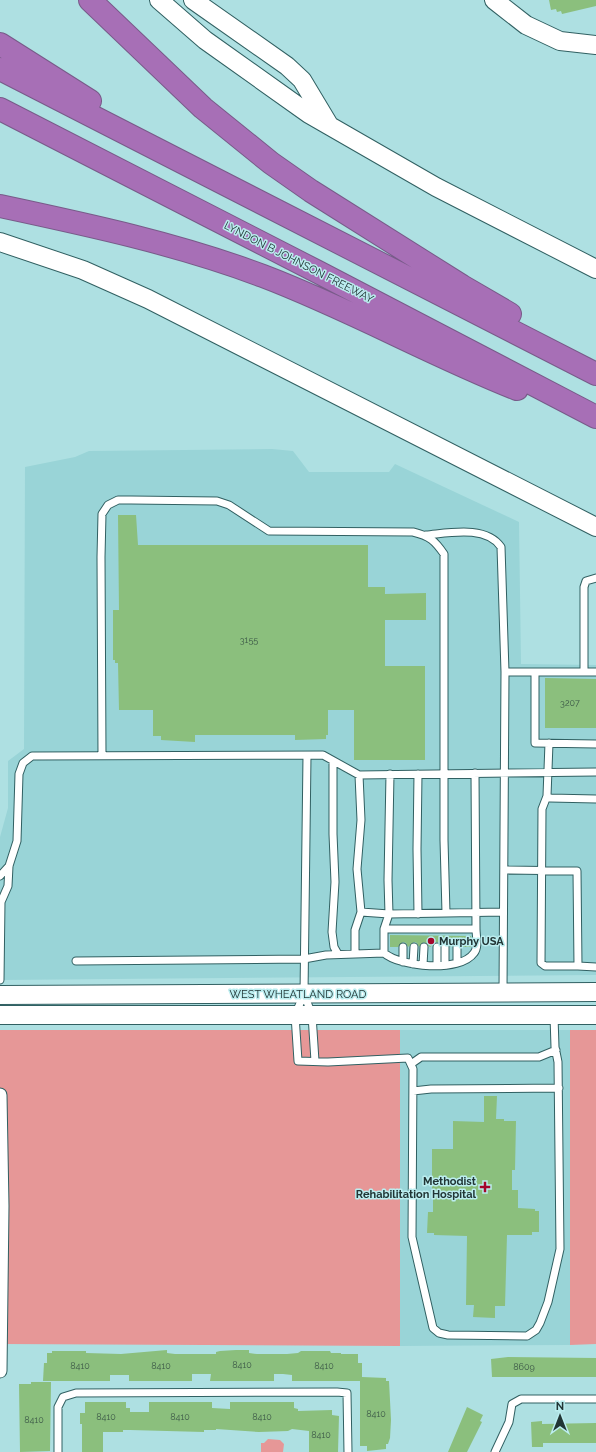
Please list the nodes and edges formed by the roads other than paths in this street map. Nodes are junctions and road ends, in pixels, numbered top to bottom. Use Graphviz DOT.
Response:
graph roads {
  1 [pos="90,0"];
  2 [pos="159,0"];
  3 [pos="193,0"];
  4 [pos="494,0"];
  5 [pos="0,44"];
  6 [pos="596,45"];
  7 [pos="0,69"];
  8 [pos="0,109"];
  9 [pos="0,123"];
  10 [pos="329,126"];
  11 [pos="161,151"];
  12 [pos="145,183"];
  13 [pos="0,206"];
  14 [pos="0,242"];
  15 [pos="596,269"];
  16 [pos="596,370"];
  17 [pos="596,374"];
  18 [pos="596,417"];
  19 [pos="596,421"];
  20 [pos="596,527"];
  21 [pos="426,535"];
  22 [pos="596,578"];
  23 [pos="505,672"];
  24 [pos="535,672"];
  25 [pos="584,672"];
  26 [pos="596,672"];
  27 [pos="549,743"];
  28 [pos="596,744"];
  29 [pos="102,756"];
  30 [pos="307,756"];
  31 [pos="333,761"];
  32 [pos="596,772"];
  33 [pos="444,773"];
  34 [pos="475,773"];
  35 [pos="504,773"];
  36 [pos="547,773"];
  37 [pos="390,774"];
  38 [pos="418,774"];
  39 [pos="359,775"];
  40 [pos="548,796"];
  41 [pos="596,799"];
  42 [pos="0,866"];
  43 [pos="9,866"];
  44 [pos="504,870"];
  45 [pos="542,870"];
  46 [pos="0,876"];
  47 [pos="361,912"];
  48 [pos="476,912"];
  49 [pos="503,912"];
  50 [pos="446,913"];
  51 [pos="389,914"];
  52 [pos="418,914"];
  53 [pos="384,929"];
  54 [pos="476,929"];
  55 [pos="403,947"];
  56 [pos="414,947"];
  57 [pos="424,947"];
  58 [pos="437,947"];
  59 [pos="445,947"];
  60 [pos="457,947"];
  61 [pos="355,953"];
  62 [pos="384,953"];
  63 [pos="338,954"];
  64 [pos="304,960"];
  65 [pos="76,961"];
  66 [pos="402,962"];
  67 [pos="457,963"];
  68 [pos="414,964"];
  69 [pos="423,965"];
  70 [pos="437,965"];
  71 [pos="445,965"];
  72 [pos="578,966"];
  73 [pos="596,967"];
  74 [pos="0,980"];
  75 [pos="503,992"];
  76 [pos="596,992"];
  77 [pos="304,994"];
  78 [pos="0,995"];
  79 [pos="0,1015"];
  80 [pos="304,1015"];
  81 [pos="596,1015"];
  82 [pos="554,1016"];
  83 [pos="556,1050"];
  84 [pos="315,1061"];
  85 [pos="411,1064"];
  86 [pos="559,1088"];
  87 [pos="413,1092"];
  88 [pos="0,1095"];
  89 [pos="1,1206"];
  90 [pos="0,1371"];
  91 [pos="596,1398"];
  92 [pos="58,1452"];
  93 [pos="348,1452"];
  94 [pos="496,1452"];
  1 -- 16 [label="highway"];
  2 -- 10 [label="main road"];
  3 -- 10 [label="main road"];
  4 -- 6 [label="main road"];
  5 -- 11 [label="highway"];
  7 -- 11 [label="highway"];
  8 -- 12 [label="highway, LYNDON B JOHNSON FREEWAY"];
  9 -- 12 [label="highway"];
  10 -- 15 [label="main road"];
  11 -- 17 [label="highway"];
  12 -- 18 [label="highway, LYNDON B JOHNSON FREEWAY"];
  13 -- 19 [label="highway"];
  14 -- 20 [label="main road"];
  21 -- 23 [label="lane"];
  21 -- 29 [label="lane"];
  21 -- 33 [label="lane"];
  22 -- 25 [label="lane"];
  23 -- 24 [label="lane"];
  23 -- 35 [label="lane"];
  24 -- 25 [label="lane"];
  24 -- 27 [label="lane"];
  25 -- 26 [label="lane"];
  27 -- 28 [label="lane"];
  27 -- 36 [label="lane"];
  29 -- 30 [label="lane"];
  29 -- 43 [label="lane"];
  30 -- 31 [label="lane"];
  30 -- 64 [label="lane"];
  31 -- 39 [label="lane"];
  31 -- 63 [label="lane"];
  32 -- 36 [label="lane"];
  33 -- 34 [label="lane"];
  33 -- 38 [label="lane"];
  33 -- 50 [label="lane"];
  34 -- 35 [label="lane"];
  34 -- 48 [label="lane"];
  35 -- 36 [label="lane"];
  35 -- 44 [label="lane"];
  36 -- 40 [label="lane"];
  37 -- 38 [label="lane"];
  37 -- 39 [label="lane"];
  37 -- 51 [label="lane"];
  38 -- 52 [label="lane"];
  39 -- 47 [label="lane"];
  40 -- 41 [label="lane"];
  40 -- 45 [label="lane"];
  42 -- 43 [label="lane"];
  43 -- 46 [label="lane"];
  43 -- 74 [label="lane"];
  44 -- 45 [label="lane"];
  44 -- 49 [label="lane"];
  45 -- 72 [label="lane"];
  45 -- 72 [label="lane"];
  47 -- 51 [label="lane"];
  47 -- 61 [label="lane"];
  48 -- 49 [label="lane"];
  48 -- 50 [label="lane"];
  48 -- 54 [label="lane"];
  49 -- 75 [label="lane"];
  50 -- 52 [label="lane"];
  51 -- 52 [label="lane"];
  51 -- 53 [label="lane"];
  53 -- 54 [label="lane"];
  53 -- 62 [label="lane"];
  54 -- 67 [label="lane"];
  55 -- 66 [label="lane"];
  56 -- 68 [label="lane"];
  57 -- 69 [label="lane"];
  58 -- 70 [label="lane"];
  59 -- 71 [label="lane"];
  60 -- 67 [label="lane"];
  61 -- 62 [label="lane"];
  61 -- 63 [label="lane"];
  62 -- 66 [label="lane"];
  63 -- 64 [label="lane"];
  64 -- 65 [label="lane"];
  64 -- 77 [label="lane"];
  66 -- 68 [label="lane"];
  67 -- 71 [label="lane"];
  68 -- 69 [label="lane"];
  69 -- 70 [label="lane"];
  70 -- 71 [label="lane"];
  72 -- 73 [label="lane"];
  75 -- 76 [label="main road, WEST WHEATLAND ROAD"];
  75 -- 77 [label="main road, WEST WHEATLAND ROAD"];
  77 -- 78 [label="main road, WEST WHEATLAND ROAD"];
  77 -- 80 [label="lane"];
  77 -- 80 [label="lane"];
  79 -- 80 [label="main road, WEST WHEATLAND ROAD"];
  80 -- 82 [label="main road, WEST WHEATLAND ROAD"];
  80 -- 84 [label="lane"];
  80 -- 84 [label="lane"];
  81 -- 82 [label="main road, WEST WHEATLAND ROAD"];
  82 -- 83 [label="lane"];
  83 -- 85 [label="lane"];
  83 -- 86 [label="lane"];
  84 -- 85 [label="lane"];
  85 -- 87 [label="lane"];
  86 -- 87 [label="lane"];
  86 -- 87 [label="lane"];
  88 -- 89 [label="street"];
  89 -- 90 [label="street"];
  91 -- 94 [label="lane"];
  92 -- 93 [label="lane"];
}
